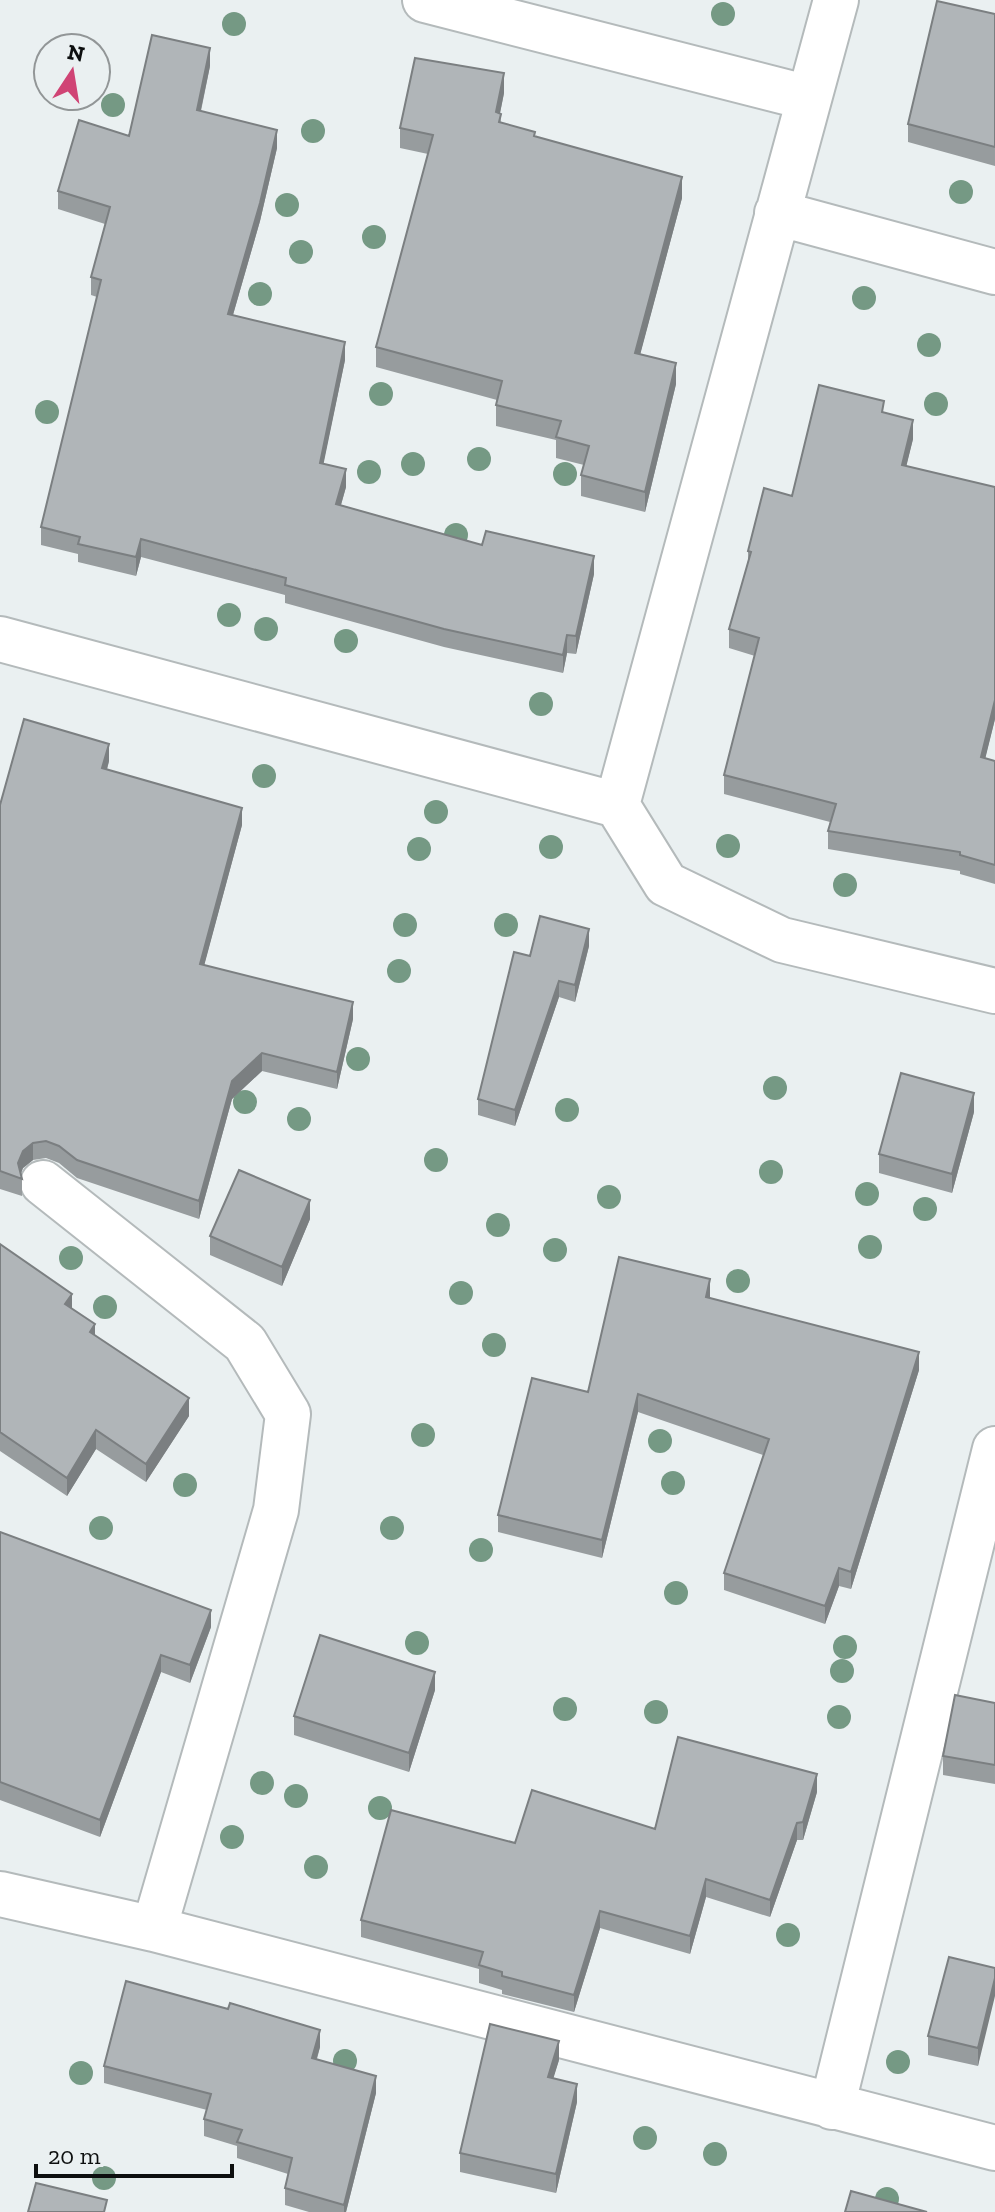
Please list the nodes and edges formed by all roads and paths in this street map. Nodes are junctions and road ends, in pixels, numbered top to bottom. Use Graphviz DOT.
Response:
graph roads {
  1 [pos="425,0"];
  2 [pos="836,0"];
  3 [pos="809,98"];
  4 [pos="777,213"];
  5 [pos="995,272"];
  6 [pos="0,639"];
  7 [pos="617,805"];
  8 [pos="995,991"];
  9 [pos="43,1183"];
  10 [pos="995,1449"];
  11 [pos="0,1894"];
  12 [pos="154,1929"];
  13 [pos="832,2107"];
  14 [pos="995,2148"];
  1 -- 3 [label="street"];
  2 -- 3 [label="street"];
  3 -- 4 [label="street"];
  4 -- 5 [label="street"];
  4 -- 7 [label="street"];
  6 -- 7 [label="street"];
  7 -- 8 [label="street"];
  9 -- 12 [label="street"];
  10 -- 13 [label="street"];
  11 -- 12 [label="street"];
  12 -- 13 [label="street"];
  13 -- 14 [label="street"];
}
